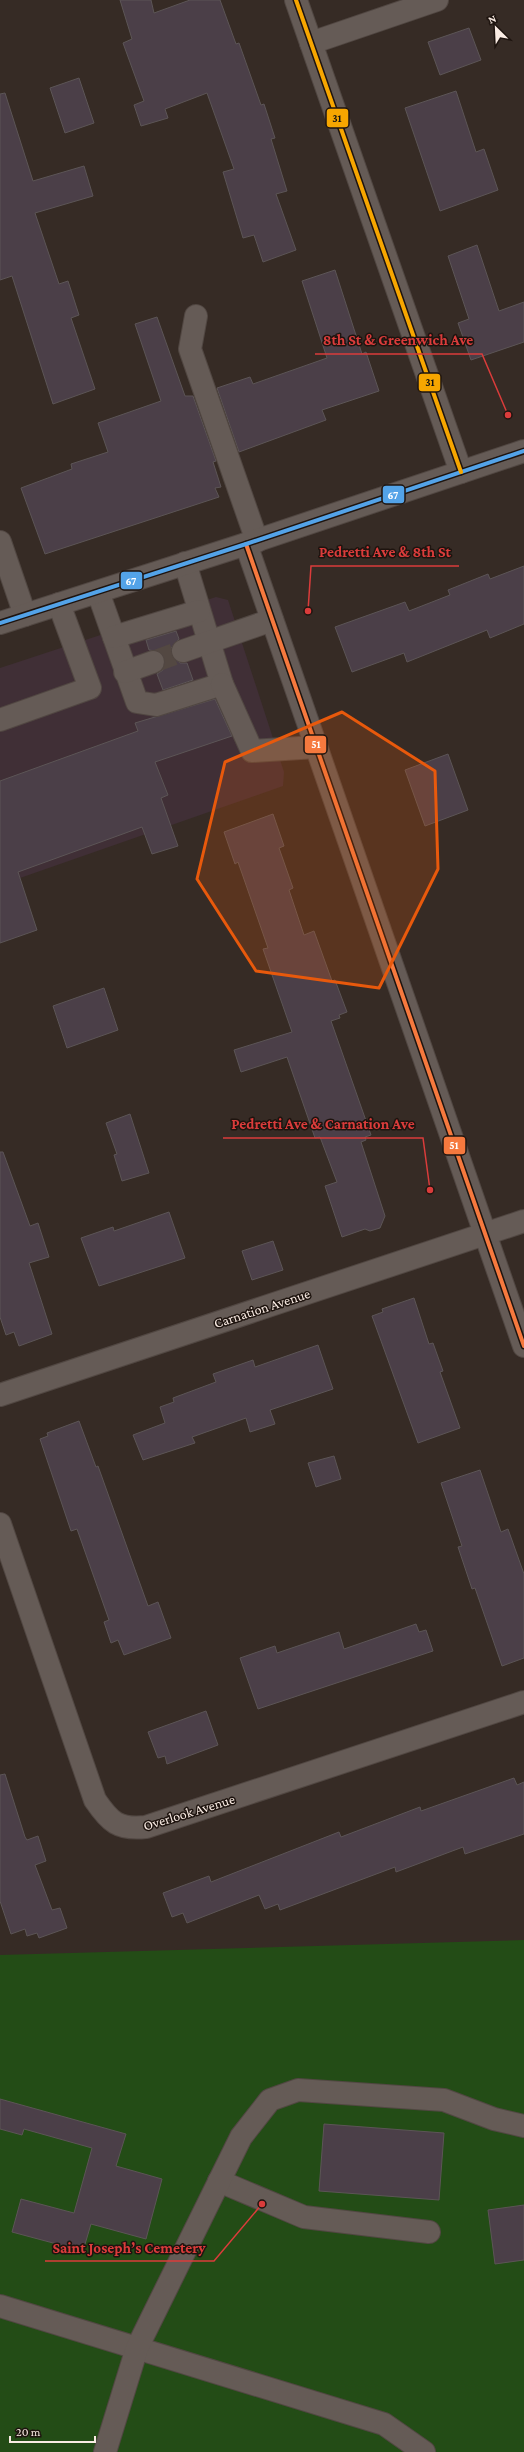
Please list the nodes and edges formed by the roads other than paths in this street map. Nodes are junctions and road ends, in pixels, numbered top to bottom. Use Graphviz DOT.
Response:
graph roads {
  1 [pos="296,0"];
  2 [pos="437,0"];
  3 [pos="311,42"];
  4 [pos="196,316"];
  5 [pos="524,451"];
  6 [pos="461,472"];
  7 [pos="0,542"];
  8 [pos="251,543"];
  9 [pos="185,563"];
  10 [pos="98,592"];
  11 [pos="60,604"];
  12 [pos="199,611"];
  13 [pos="25,616"];
  14 [pos="272,620"];
  15 [pos="0,623"];
  16 [pos="114,637"];
  17 [pos="210,642"];
  18 [pos="183,651"];
  19 [pos="153,662"];
  20 [pos="126,672"];
  21 [pos="222,684"];
  22 [pos="0,720"];
  23 [pos="316,747"];
  24 [pos="524,1221"];
  25 [pos="484,1234"];
  26 [pos="524,1346"];
  27 [pos="0,1395"];
  28 [pos="0,1524"];
  29 [pos="524,1702"];
  30 [pos="524,2126"];
  31 [pos="219,2181"];
  32 [pos="429,2232"];
  33 [pos="0,2306"];
  34 [pos="137,2348"];
  35 [pos="105,2452"];
  36 [pos="424,2452"];
  1 -- 3 [label="street"];
  2 -- 3 [label="street"];
  3 -- 6 [label="street"];
  4 -- 8 [label="street"];
  5 -- 6 [label="street"];
  6 -- 8 [label="street"];
  7 -- 13 [label="street"];
  8 -- 9 [label="street"];
  8 -- 14 [label="street"];
  9 -- 10 [label="street"];
  9 -- 12 [label="street"];
  10 -- 11 [label="street"];
  10 -- 16 [label="street"];
  11 -- 13 [label="street"];
  11 -- 22 [label="street"];
  12 -- 16 [label="street"];
  12 -- 17 [label="street"];
  13 -- 15 [label="street"];
  14 -- 17 [label="street"];
  14 -- 23 [label="street"];
  16 -- 20 [label="street"];
  17 -- 18 [label="street"];
  17 -- 21 [label="street"];
  19 -- 20 [label="street"];
  20 -- 21 [label="street"];
  21 -- 23 [label="street"];
  23 -- 25 [label="street"];
  24 -- 25 [label="street, Carnation Avenue"];
  25 -- 26 [label="street"];
  25 -- 27 [label="street, Carnation Avenue"];
  28 -- 29 [label="street, Overlook Avenue"];
  30 -- 31 [label="street"];
  31 -- 32 [label="street"];
  31 -- 34 [label="street"];
  33 -- 34 [label="street"];
  34 -- 35 [label="street"];
  34 -- 36 [label="street"];
}
